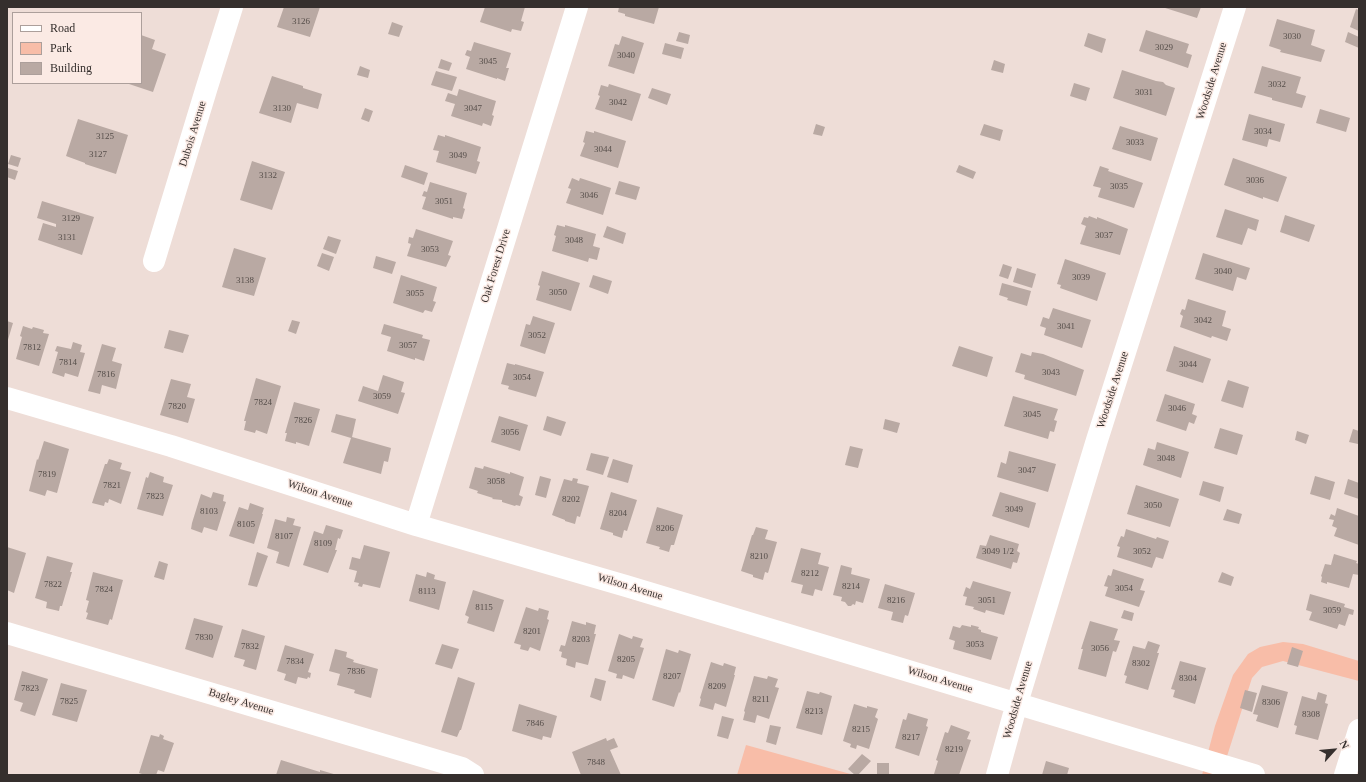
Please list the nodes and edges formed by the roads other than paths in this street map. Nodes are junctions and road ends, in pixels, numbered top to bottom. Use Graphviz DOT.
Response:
graph roads {
  1 [pos="232,7"];
  2 [pos="577,7"];
  3 [pos="1235,7"];
  4 [pos="154,261"];
  5 [pos="7,398"];
  6 [pos="416,525"];
  7 [pos="7,633"];
  8 [pos="1017,703"];
  9 [pos="1359,730"];
  10 [pos="473,775"];
  11 [pos="997,775"];
  12 [pos="1254,775"];
  13 [pos="1345,775"];
  1 -- 4 [label="street, Dubois Avenue"];
  2 -- 6 [label="street, Oak Forest Drive"];
  3 -- 8 [label="street, Woodside Avenue"];
  5 -- 6 [label="street, Wilson Avenue"];
  6 -- 8 [label="street, Wilson Avenue"];
  7 -- 10 [label="street, Bagley Avenue"];
  8 -- 11 [label="street, Woodside Avenue"];
  8 -- 12 [label="street, Wilson Avenue"];
  9 -- 13 [label="street"];
}
